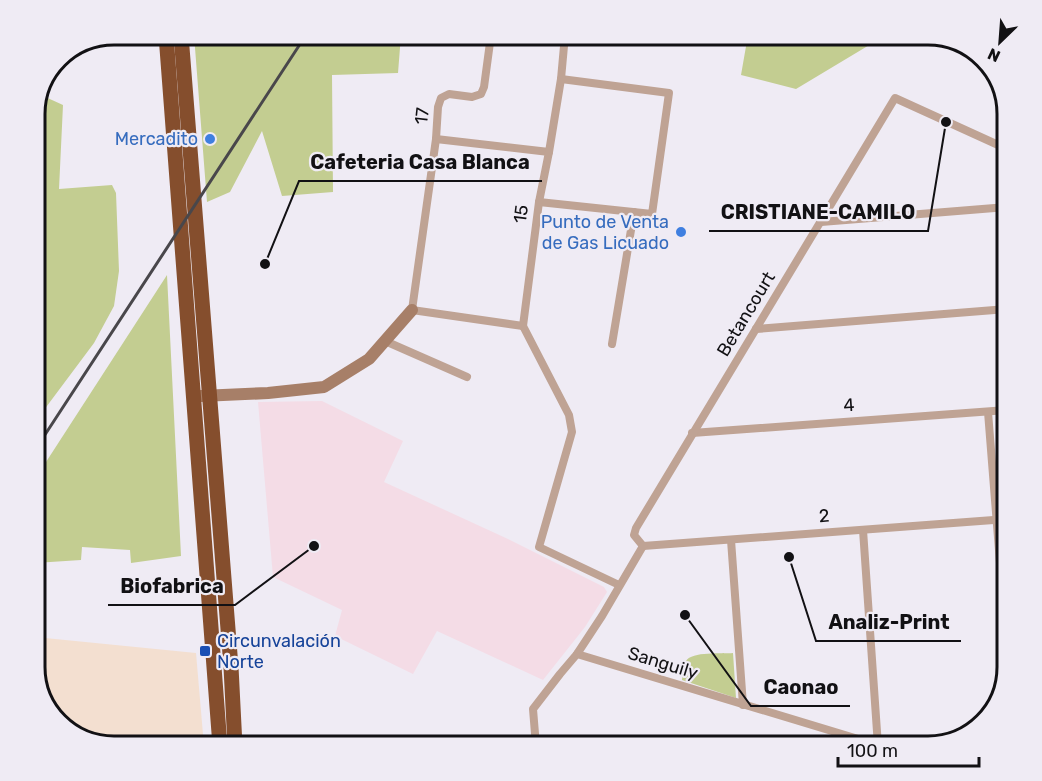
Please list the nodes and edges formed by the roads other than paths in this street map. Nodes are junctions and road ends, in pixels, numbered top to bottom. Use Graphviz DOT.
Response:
graph roads {
  1 [pos="167,45"];
  2 [pos="182,45"];
  3 [pos="489,45"];
  4 [pos="565,45"];
  5 [pos="561,79"];
  6 [pos="436,139"];
  7 [pos="997,144"];
  8 [pos="549,153"];
  9 [pos="539,202"];
  10 [pos="997,208"];
  11 [pos="634,212"];
  12 [pos="821,222"];
  13 [pos="412,310"];
  14 [pos="997,310"];
  15 [pos="523,326"];
  16 [pos="756,329"];
  17 [pos="385,341"];
  18 [pos="612,344"];
  19 [pos="466,377"];
  20 [pos="210,395"];
  21 [pos="194,397"];
  22 [pos="997,411"];
  23 [pos="988,412"];
  24 [pos="692,433"];
  25 [pos="996,520"];
  26 [pos="863,530"];
  27 [pos="997,531"];
  28 [pos="731,540"];
  29 [pos="643,546"];
  30 [pos="619,585"];
  31 [pos="577,654"];
  32 [pos="743,705"];
  33 [pos="219,736"];
  34 [pos="234,736"];
  35 [pos="535,736"];
  36 [pos="845,736"];
  37 [pos="877,736"];
  1 -- 21 [label="highway"];
  2 -- 20 [label="highway"];
  3 -- 6 [label="street, 17"];
  4 -- 5 [label="street, 15"];
  5 -- 8 [label="street, 15"];
  5 -- 11 [label="street"];
  6 -- 8 [label="street"];
  6 -- 13 [label="street, 17"];
  7 -- 12 [label="street, Betancourt"];
  8 -- 9 [label="street, 15"];
  9 -- 11 [label="street"];
  9 -- 15 [label="street, 15"];
  10 -- 12 [label="street"];
  11 -- 18 [label="street"];
  12 -- 16 [label="street, Betancourt"];
  13 -- 15 [label="street"];
  13 -- 17 [label="street"];
  14 -- 16 [label="street"];
  15 -- 30 [label="street"];
  16 -- 24 [label="street, Betancourt"];
  17 -- 19 [label="street"];
  17 -- 20 [label="street"];
  20 -- 21 [label="street"];
  20 -- 34 [label="highway"];
  21 -- 33 [label="highway"];
  22 -- 23 [label="street, 4"];
  23 -- 24 [label="street, 4"];
  23 -- 25 [label="street"];
  24 -- 29 [label="street, Betancourt"];
  25 -- 26 [label="street, 2"];
  25 -- 27 [label="street"];
  26 -- 28 [label="street, 2"];
  26 -- 37 [label="street"];
  28 -- 29 [label="street, 2"];
  28 -- 32 [label="street"];
  29 -- 30 [label="street"];
  30 -- 31 [label="street"];
  31 -- 32 [label="street, Sanguily"];
  31 -- 35 [label="street"];
  32 -- 36 [label="street, Sanguily"];
}
